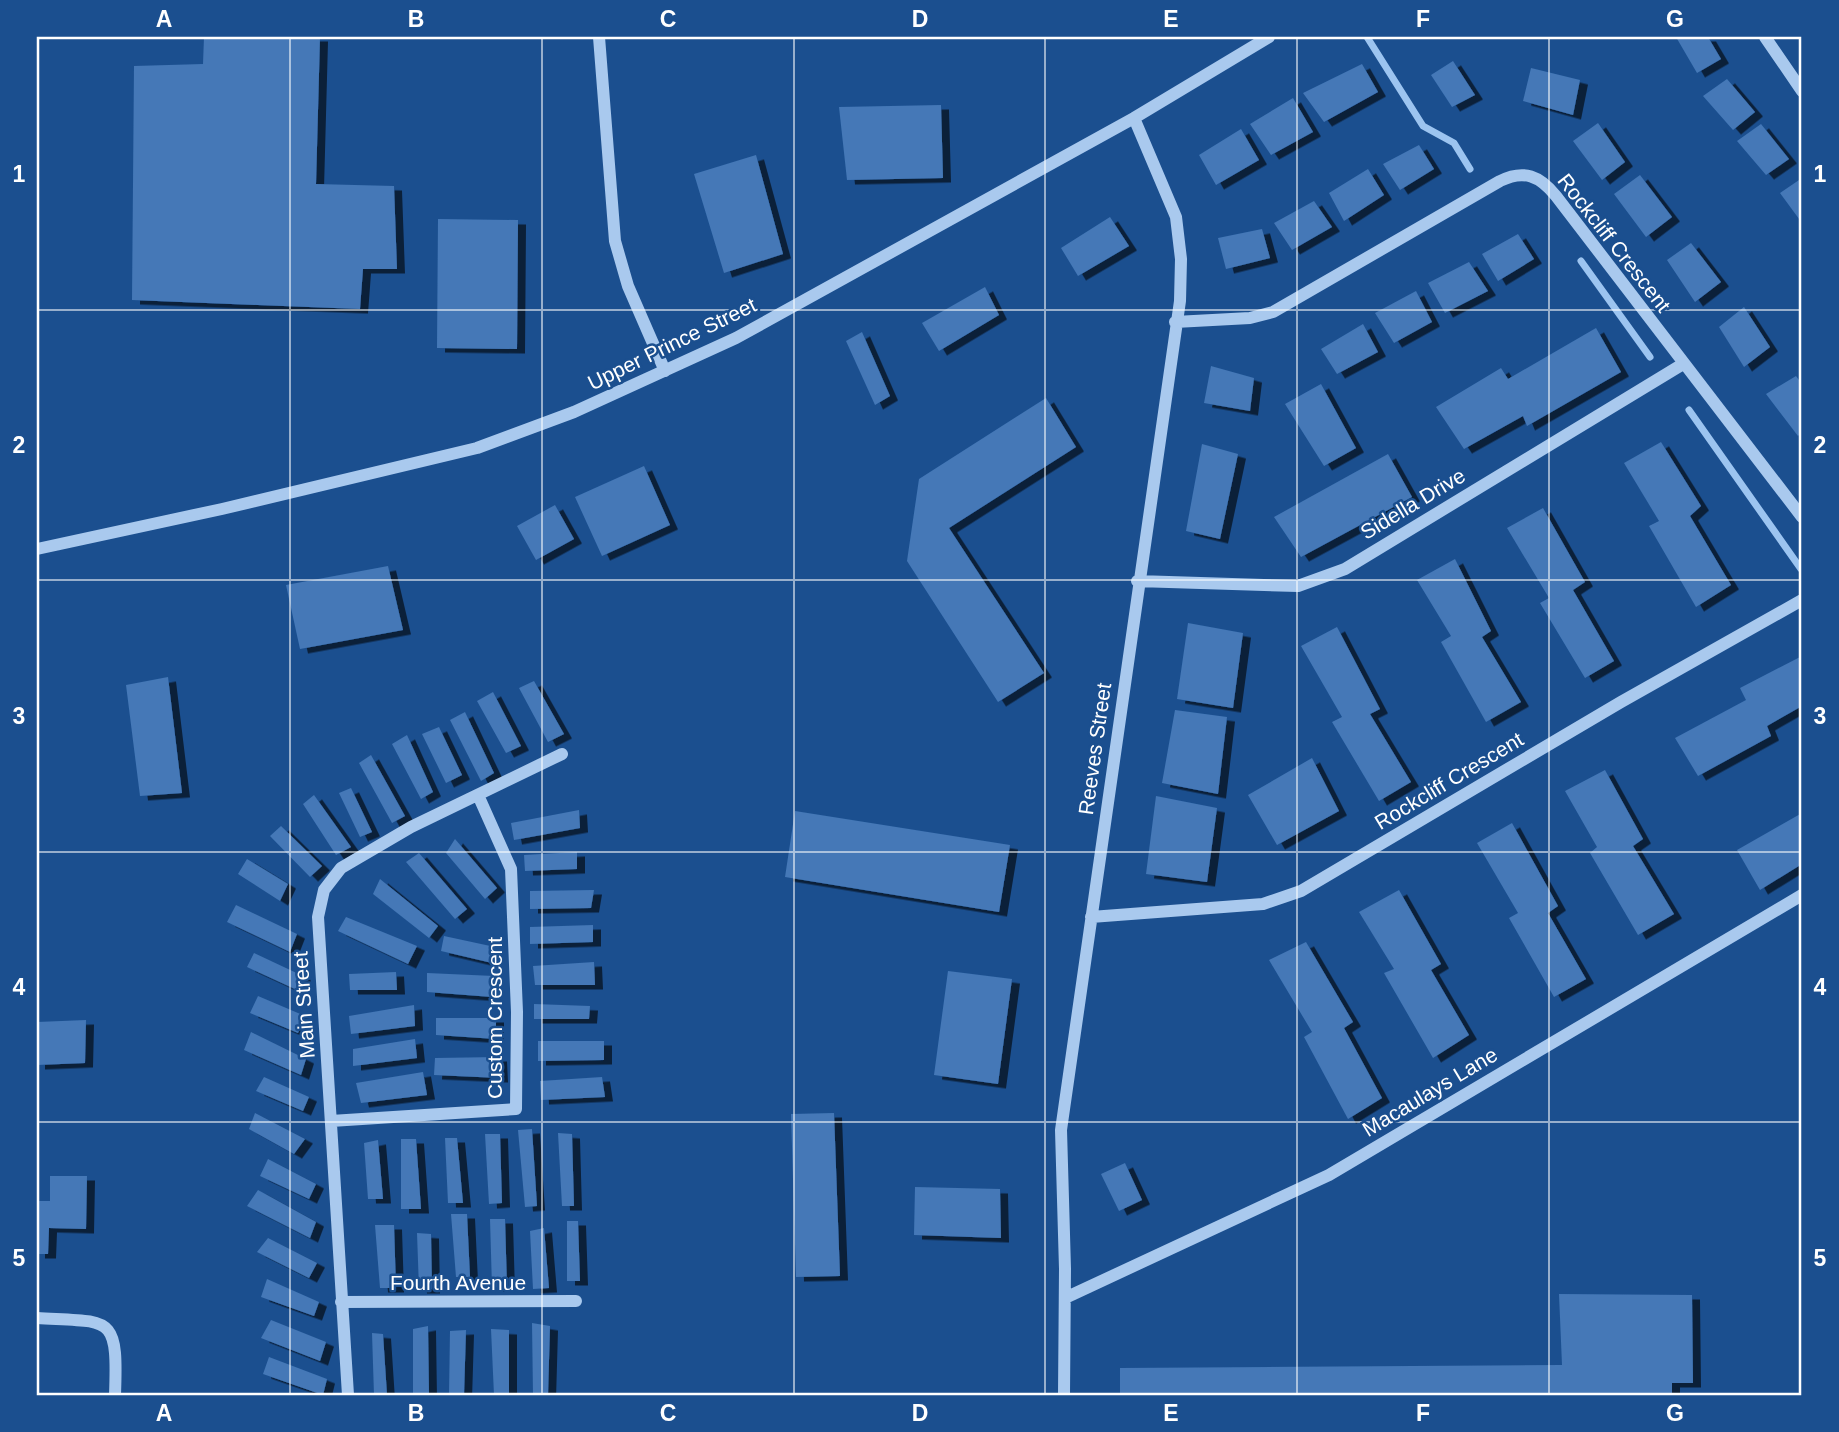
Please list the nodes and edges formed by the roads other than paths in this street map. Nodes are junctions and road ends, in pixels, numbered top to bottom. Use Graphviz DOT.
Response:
graph roads {
  1 [pos="599,37"];
  2 [pos="1269,37"];
  3 [pos="1765,37"];
  4 [pos="1802,90"];
  5 [pos="1134,118"];
  6 [pos="1175,321"];
  7 [pos="1683,364"];
  8 [pos="665,371"];
  9 [pos="1802,517"];
  10 [pos="37,549"];
  11 [pos="1137,581"];
  12 [pos="1802,600"];
  13 [pos="562,754"];
  14 [pos="478,795"];
  15 [pos="1802,895"];
  16 [pos="1091,918"];
  17 [pos="331,1121"];
  18 [pos="1065,1298"];
  19 [pos="576,1301"];
  20 [pos="341,1302"];
  21 [pos="37,1318"];
  22 [pos="115,1395"];
  23 [pos="348,1395"];
  24 [pos="1064,1395"];
  1 -- 8 [label="street"];
  2 -- 5 [label="street, Upper Prince Street"];
  3 -- 4 [label="street"];
  5 -- 6 [label="street, Reeves Street"];
  5 -- 8 [label="street, Upper Prince Street"];
  6 -- 7 [label="street, Rockcliff Crescent"];
  6 -- 11 [label="street, Reeves Street"];
  7 -- 9 [label="street, Rockcliff Crescent"];
  7 -- 11 [label="street, Sidella Drive"];
  8 -- 10 [label="street, Upper Prince Street"];
  11 -- 16 [label="street, Reeves Street"];
  12 -- 16 [label="street, Rockcliff Crescent"];
  13 -- 14 [label="street, Main Street"];
  14 -- 17 [label="street, Main Street"];
  14 -- 17 [label="street, Custom Crescent"];
  15 -- 18 [label="street, Macaulays Lane"];
  16 -- 18 [label="street, Reeves Street"];
  17 -- 20 [label="street, Main Street"];
  18 -- 24 [label="street, Reeves Street"];
  19 -- 20 [label="street, Fourth Avenue"];
  20 -- 23 [label="street, Main Street"];
  21 -- 22 [label="street"];
}
